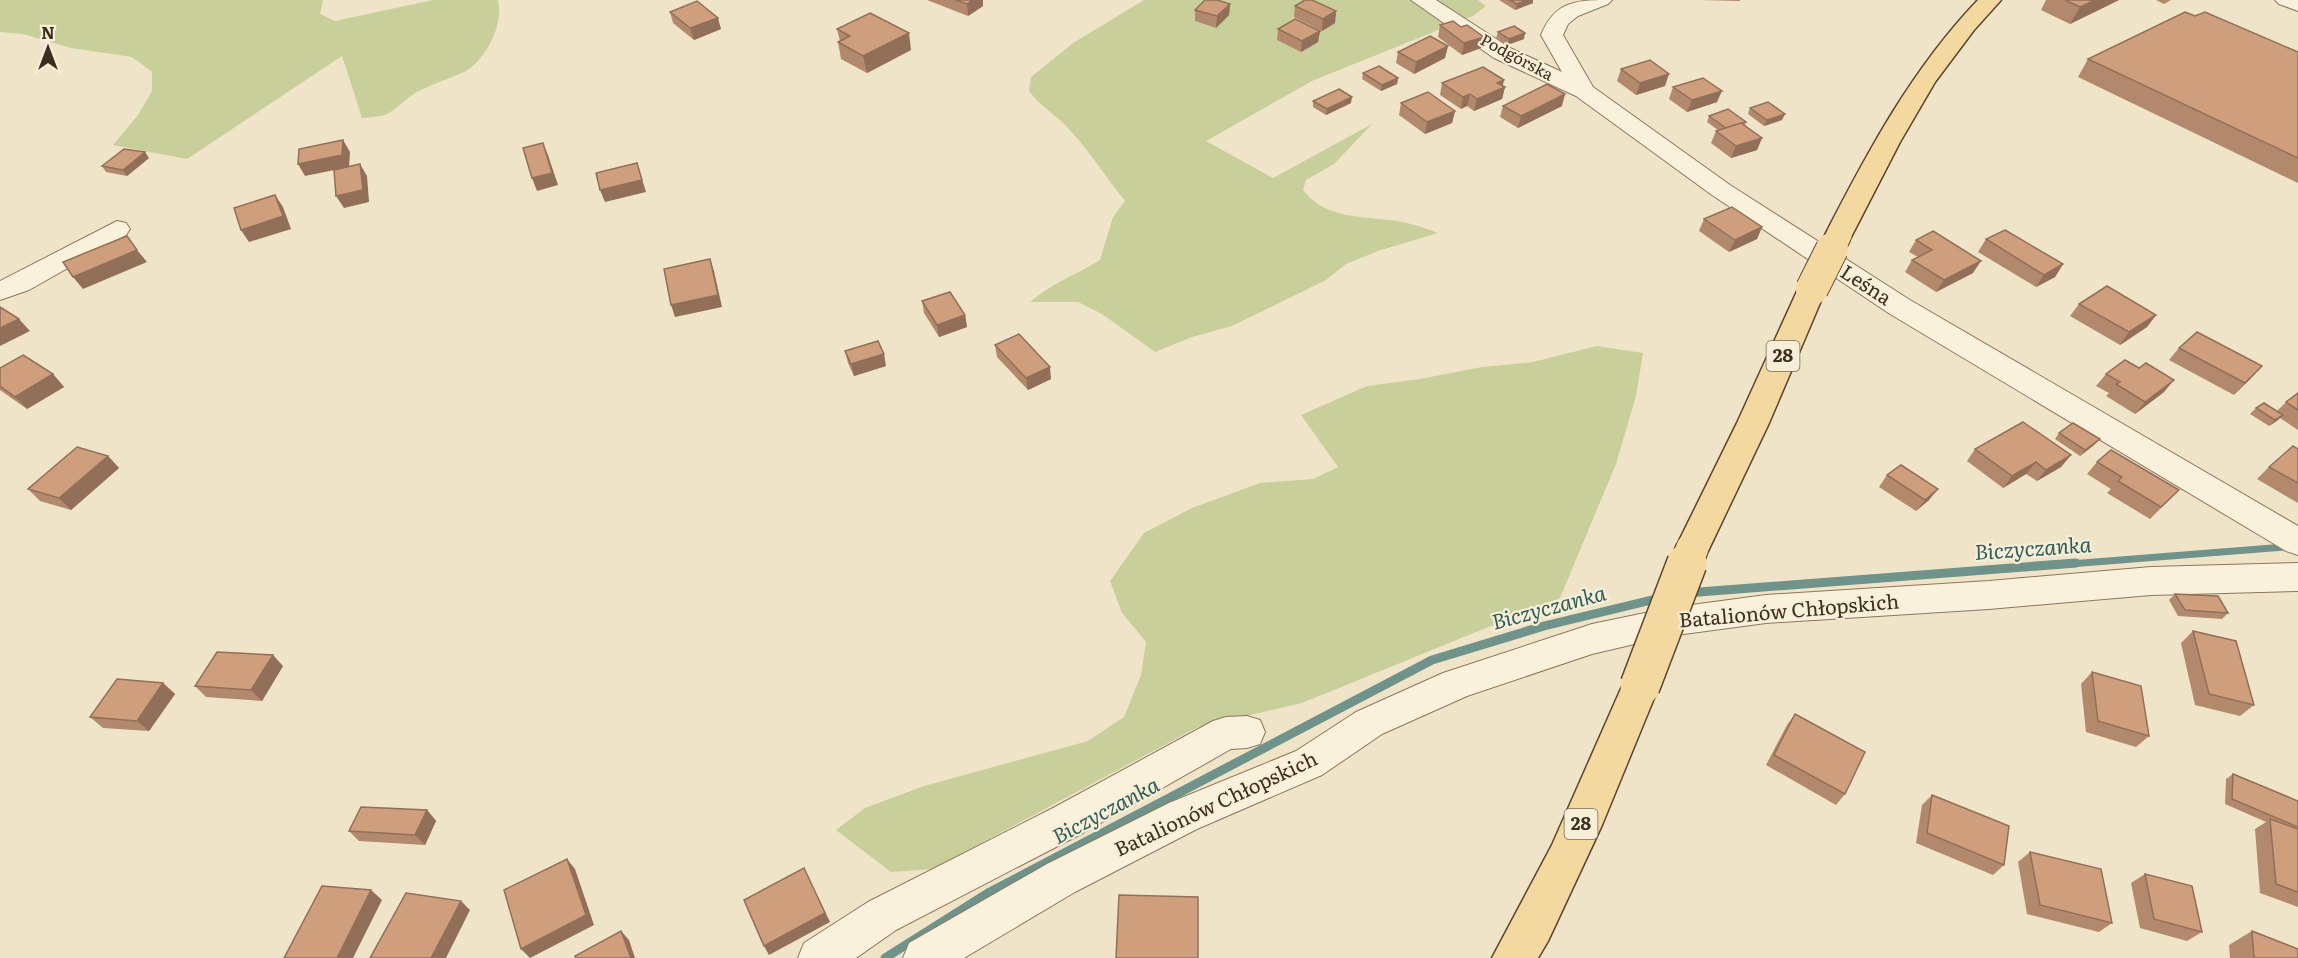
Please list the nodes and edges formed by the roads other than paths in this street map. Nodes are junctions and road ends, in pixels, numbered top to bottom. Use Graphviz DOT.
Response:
graph roads {
  1 [pos="1422,0"];
  2 [pos="1600,0"];
  3 [pos="1990,0"];
  4 [pos="2286,0"];
  5 [pos="2298,5"];
  6 [pos="1584,91"];
  7 [pos="117,229"];
  8 [pos="0,291"];
  9 [pos="2284,522"];
  10 [pos="2298,542"];
  11 [pos="2298,576"];
  12 [pos="1247,732"];
  13 [pos="819,958"];
  14 [pos="924,958"];
  15 [pos="1514,958"];
  1 -- 6 [label="street, Podgórska"];
  2 -- 6 [label="street, Leśna"];
  3 -- 15 [label="main road, 28, bridge"];
  4 -- 5 [label="street"];
  6 -- 9 [label="street, Leśna"];
  7 -- 8 [label="street"];
  9 -- 10 [label="street"];
  11 -- 14 [label="street, Batalionów Chłopskich"];
  12 -- 13 [label="street"];
}
